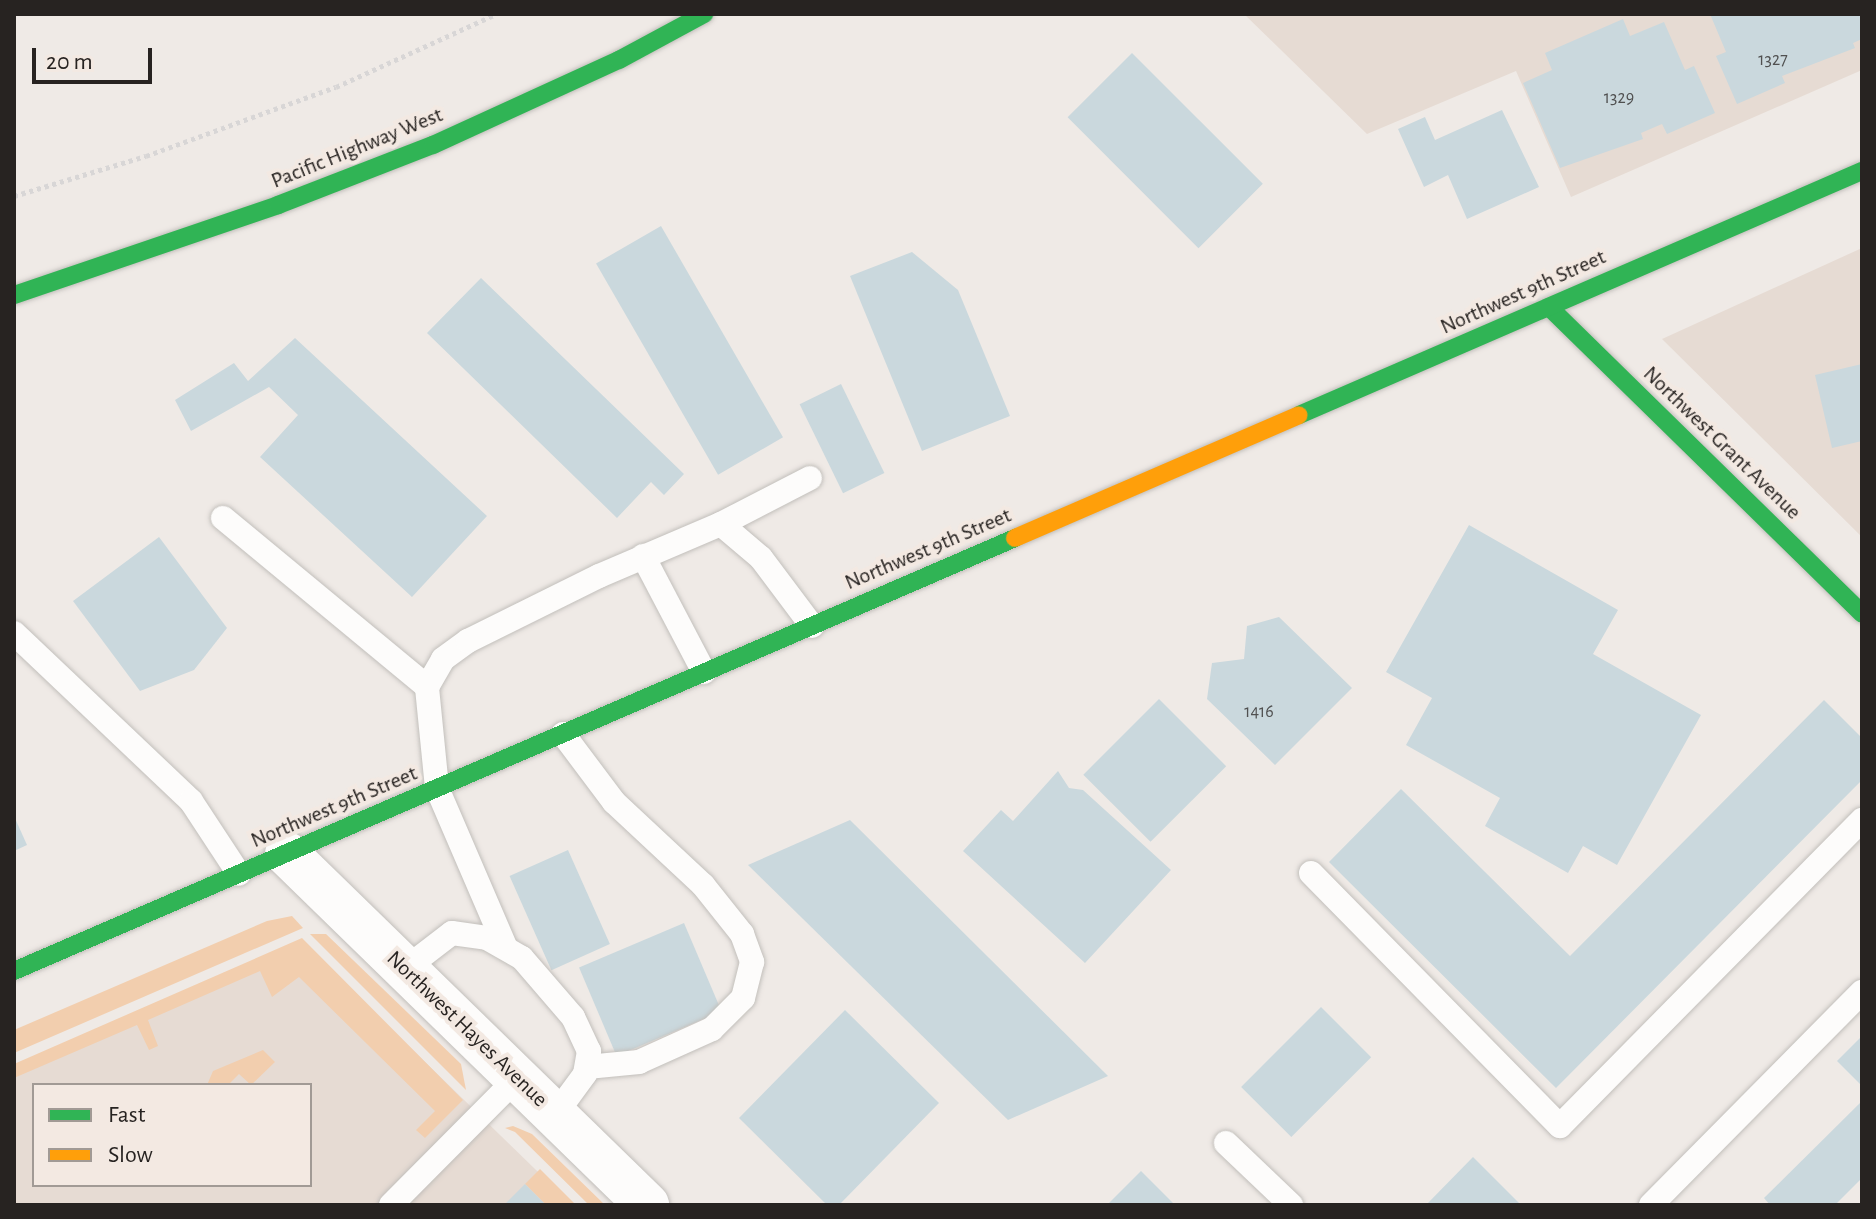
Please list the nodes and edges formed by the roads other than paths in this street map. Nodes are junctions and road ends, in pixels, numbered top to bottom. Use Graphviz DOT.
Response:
graph roads {
  1 [pos="704,14"];
  2 [pos="1862,171"];
  3 [pos="14,295"];
  4 [pos="1549,307"];
  5 [pos="810,478"];
  6 [pos="223,518"];
  7 [pos="721,524"];
  8 [pos="643,556"];
  9 [pos="1862,613"];
  10 [pos="812,626"];
  11 [pos="14,633"];
  12 [pos="704,672"];
  13 [pos="427,687"];
  14 [pos="563,734"];
  15 [pos="437,788"];
  16 [pos="1862,820"];
  17 [pos="287,854"];
  18 [pos="1311,873"];
  19 [pos="239,874"];
  20 [pos="505,946"];
  21 [pos="405,969"];
  22 [pos="14,971"];
  23 [pos="1862,992"];
  24 [pos="587,1067"];
  25 [pos="517,1078"];
  26 [pos="555,1115"];
  27 [pos="1226,1143"];
  28 [pos="391,1205"];
  29 [pos="647,1205"];
  30 [pos="1291,1205"];
  31 [pos="1651,1205"];
  1 -- 3 [label="main road, Pacific Highway West"];
  2 -- 4 [label="main road, Northwest 9th Street"];
  4 -- 9 [label="main road, Northwest Grant Avenue"];
  4 -- 10 [label="main road, Northwest 9th Street"];
  5 -- 7 [label="lane"];
  6 -- 13 [label="lane"];
  7 -- 8 [label="lane"];
  7 -- 10 [label="lane"];
  8 -- 12 [label="lane"];
  8 -- 13 [label="lane"];
  10 -- 12 [label="main road, Northwest 9th Street"];
  11 -- 19 [label="lane"];
  12 -- 14 [label="main road, Northwest 9th Street"];
  13 -- 15 [label="lane"];
  14 -- 15 [label="main road, Northwest 9th Street"];
  14 -- 24 [label="lane"];
  15 -- 17 [label="main road, Northwest 9th Street"];
  15 -- 20 [label="lane"];
  16 -- 18 [label="lane"];
  17 -- 19 [label="main road, Northwest 9th Street"];
  17 -- 21 [label="street, Northwest Hayes Avenue"];
  19 -- 22 [label="main road, Northwest 9th Street"];
  20 -- 21 [label="lane"];
  20 -- 24 [label="lane"];
  21 -- 25 [label="street, Northwest Hayes Avenue"];
  23 -- 31 [label="lane"];
  24 -- 26 [label="lane"];
  25 -- 26 [label="street, Northwest Hayes Avenue"];
  25 -- 28 [label="lane"];
  26 -- 29 [label="street, Northwest Hayes Avenue"];
  27 -- 30 [label="lane"];
}
